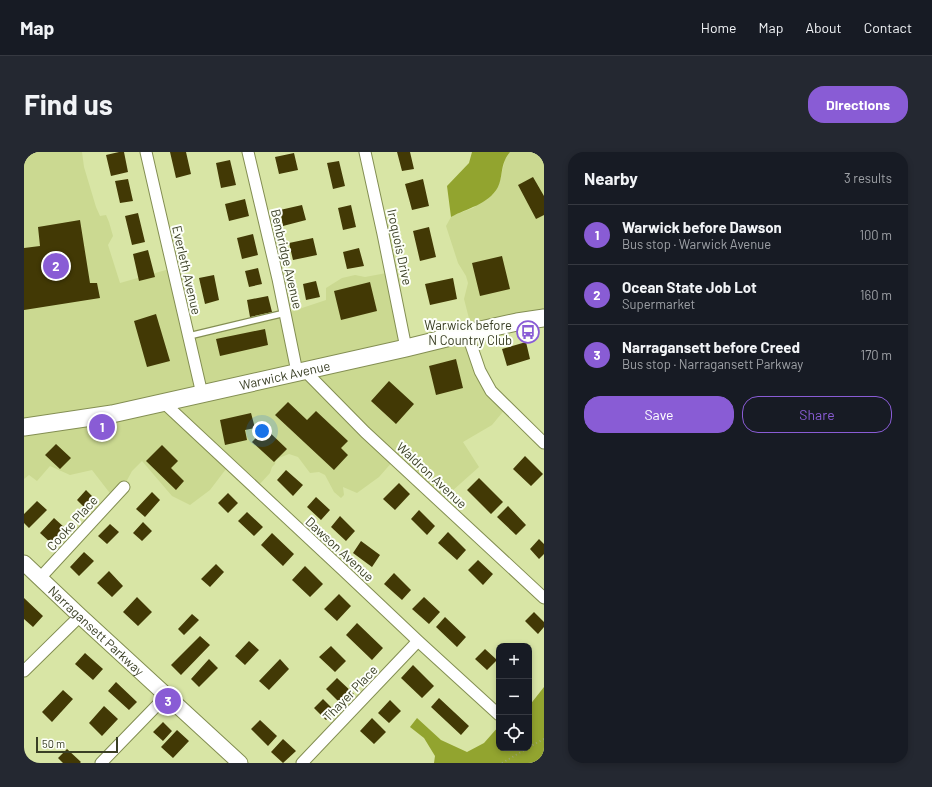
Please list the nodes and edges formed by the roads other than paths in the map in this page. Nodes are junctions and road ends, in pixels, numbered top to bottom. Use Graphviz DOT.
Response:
graph roads {
  1 [pos="146,152"];
  2 [pos="248,152"];
  3 [pos="365,152"];
  4 [pos="284,313"];
  5 [pos="544,318"];
  6 [pos="467,333"];
  7 [pos="189,336"];
  8 [pos="406,348"];
  9 [pos="301,371"];
  10 [pos="202,394"];
  11 [pos="163,402"];
  12 [pos="24,427"];
  13 [pos="544,443"];
  14 [pos="124,486"];
  15 [pos="24,563"];
  16 [pos="40,578"];
  17 [pos="544,598"];
  18 [pos="80,616"];
  19 [pos="418,641"];
  20 [pos="24,671"];
  21 [pos="167,696"];
  22 [pos="496,711"];
  23 [pos="101,763"];
  24 [pos="240,763"];
  25 [pos="302,763"];
  1 -- 7 [label="street, Everleth Avenue"];
  2 -- 4 [label="street, Benbridge Avenue"];
  3 -- 8 [label="street, Iroquois Drive"];
  4 -- 7 [label="lane"];
  4 -- 9 [label="street, Benbridge Avenue"];
  5 -- 6 [label="main road, Warwick Avenue"];
  6 -- 8 [label="main road, Warwick Avenue"];
  6 -- 13 [label="street"];
  7 -- 10 [label="street, Everleth Avenue"];
  8 -- 9 [label="main road, Warwick Avenue"];
  9 -- 10 [label="main road, Warwick Avenue"];
  9 -- 17 [label="street, Waldron Avenue"];
  10 -- 11 [label="main road, Warwick Avenue"];
  11 -- 12 [label="main road, Warwick Avenue"];
  11 -- 19 [label="street, Dawson Avenue"];
  14 -- 16 [label="street, Cooke Place"];
  15 -- 16 [label="street, Narragansett Parkway"];
  16 -- 18 [label="street, Narragansett Parkway"];
  18 -- 20 [label="street"];
  18 -- 21 [label="street, Narragansett Parkway"];
  19 -- 22 [label="street, Dawson Avenue"];
  19 -- 25 [label="street, Thayer Place"];
  21 -- 23 [label="street"];
  21 -- 24 [label="street, Narragansett Parkway"];
}
